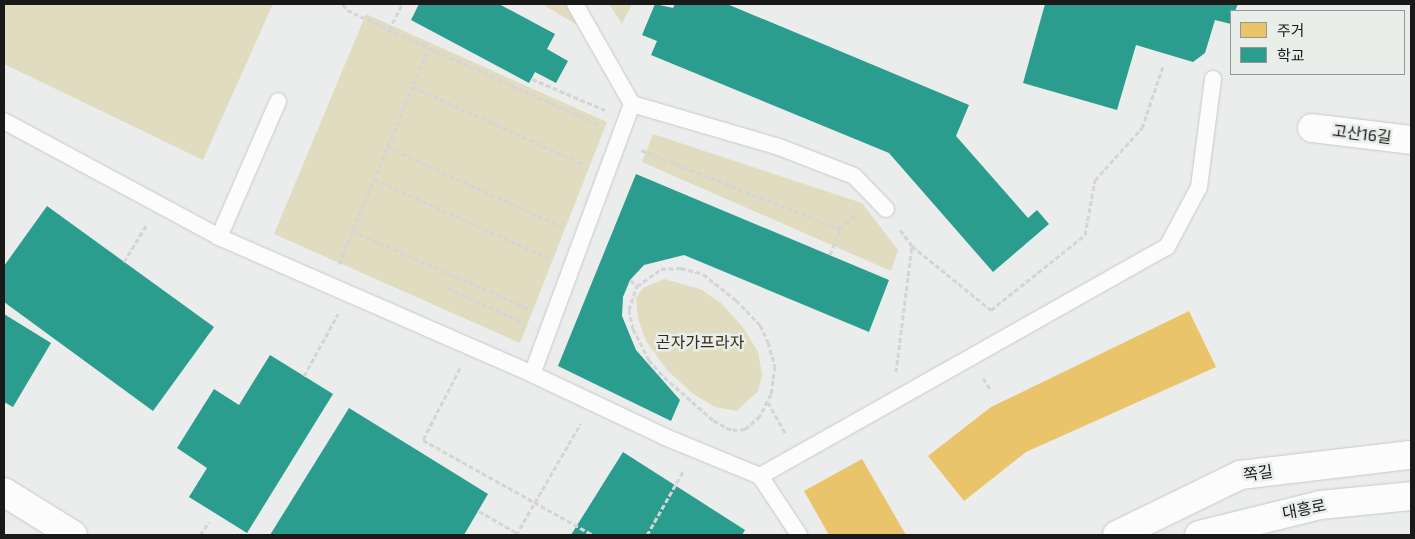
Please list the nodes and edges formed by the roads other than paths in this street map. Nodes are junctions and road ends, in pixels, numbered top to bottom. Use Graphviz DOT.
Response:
graph roads {
  1 [pos="575,4"];
  2 [pos="1213,79"];
  3 [pos="278,101"];
  4 [pos="4,121"];
  5 [pos="625,125"];
  6 [pos="1312,128"];
  7 [pos="1411,140"];
  8 [pos="886,210"];
  9 [pos="219,237"];
  10 [pos="532,374"];
  11 [pos="1411,455"];
  12 [pos="760,476"];
  13 [pos="4,492"];
  14 [pos="1411,496"];
  15 [pos="73,535"];
  16 [pos="799,535"];
  17 [pos="1117,535"];
  18 [pos="1199,535"];
  1 -- 5 [label="lane"];
  2 -- 12 [label="lane"];
  3 -- 9 [label="lane"];
  4 -- 9 [label="lane"];
  5 -- 8 [label="lane"];
  5 -- 10 [label="lane"];
  6 -- 7 [label="street, 고산16길"];
  9 -- 10 [label="lane"];
  10 -- 12 [label="lane"];
  11 -- 17 [label="street, 쪽길"];
  12 -- 16 [label="lane"];
  13 -- 15 [label="street"];
  14 -- 18 [label="street, 대흥로"];
}
